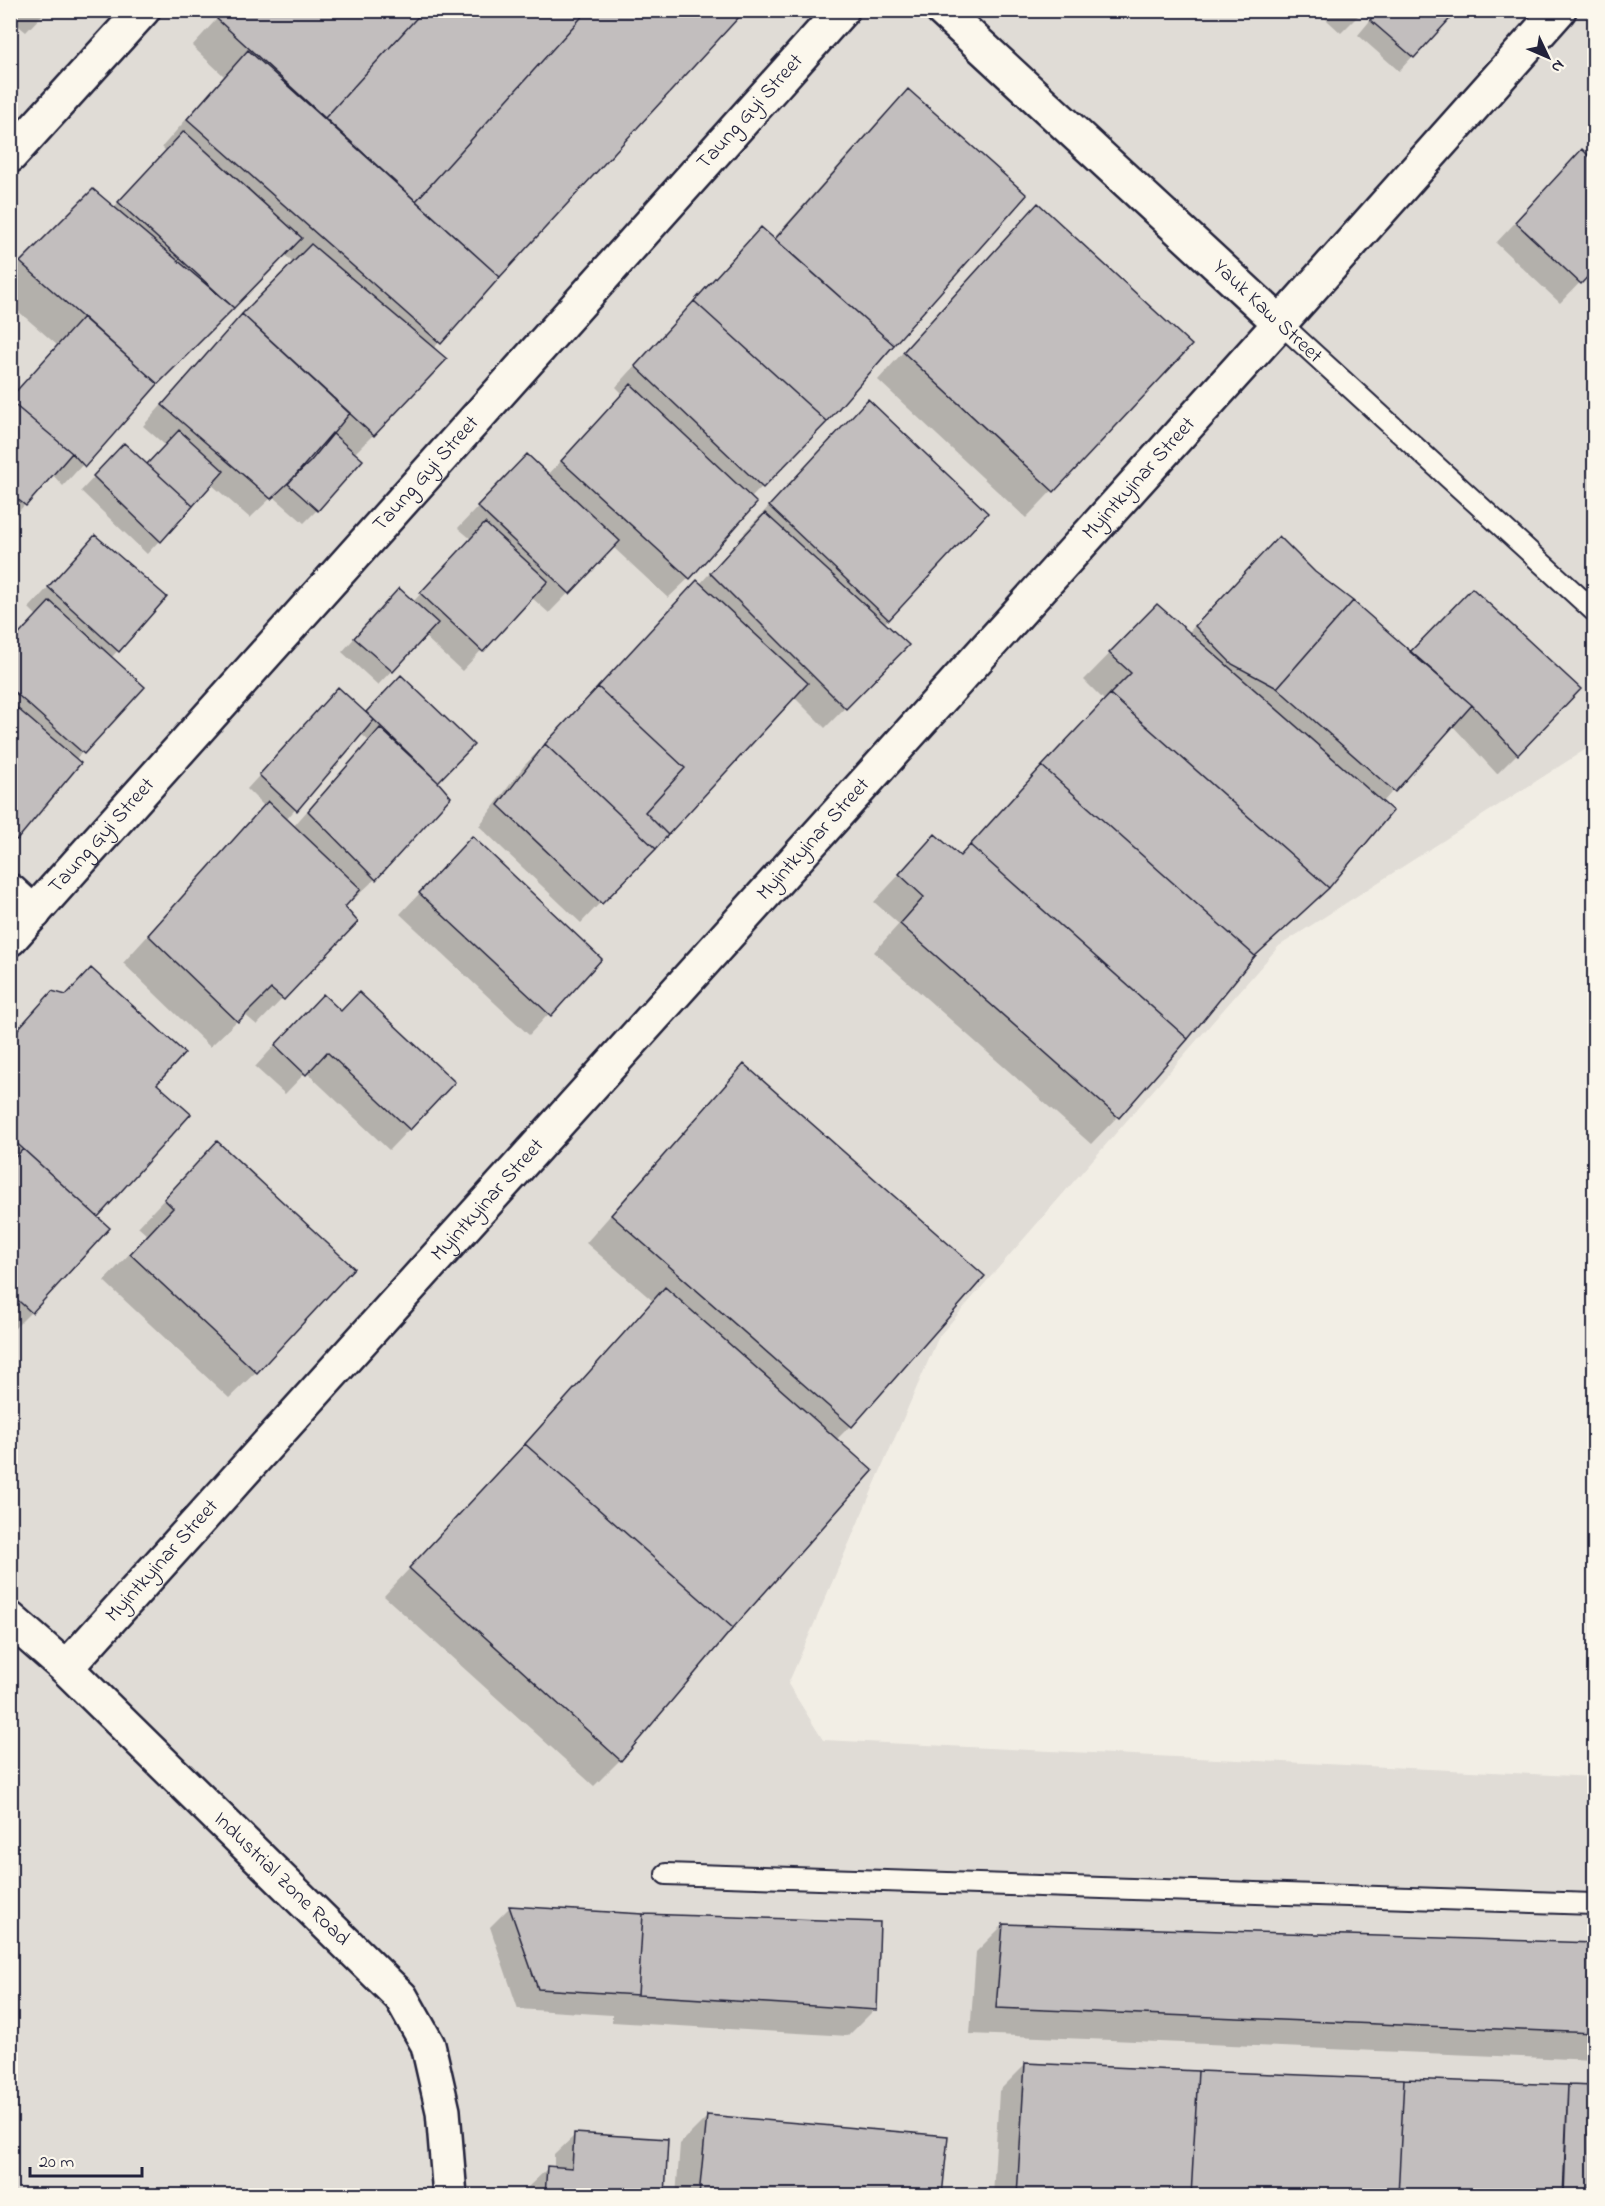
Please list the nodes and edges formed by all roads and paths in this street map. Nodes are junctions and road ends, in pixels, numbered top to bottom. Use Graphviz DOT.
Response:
graph roads {
  1 [pos="143,10"];
  2 [pos="842,10"];
  3 [pos="942,10"];
  4 [pos="1559,10"];
  5 [pos="10,156"];
  6 [pos="1280,323"];
  7 [pos="1594,611"];
  8 [pos="10,891"];
  9 [pos="34,913"];
  10 [pos="10,939"];
  11 [pos="10,1619"];
  12 [pos="66,1668"];
  13 [pos="666,1874"];
  14 [pos="1594,1904"];
  15 [pos="450,2196"];
  1 -- 5 [label="street"];
  2 -- 9 [label="street, Taung Gyi Street"];
  3 -- 6 [label="street, Yauk Kaw Street"];
  4 -- 6 [label="street, Myintkyinar Street"];
  6 -- 7 [label="lane, Yauk Kaw Street"];
  6 -- 12 [label="street, Myintkyinar Street"];
  8 -- 9 [label="street"];
  9 -- 10 [label="street, Taung Gyi Street"];
  11 -- 12 [label="street, Industrial Zone Road"];
  12 -- 15 [label="street, Industrial Zone Road"];
  13 -- 14 [label="lane"];
}
